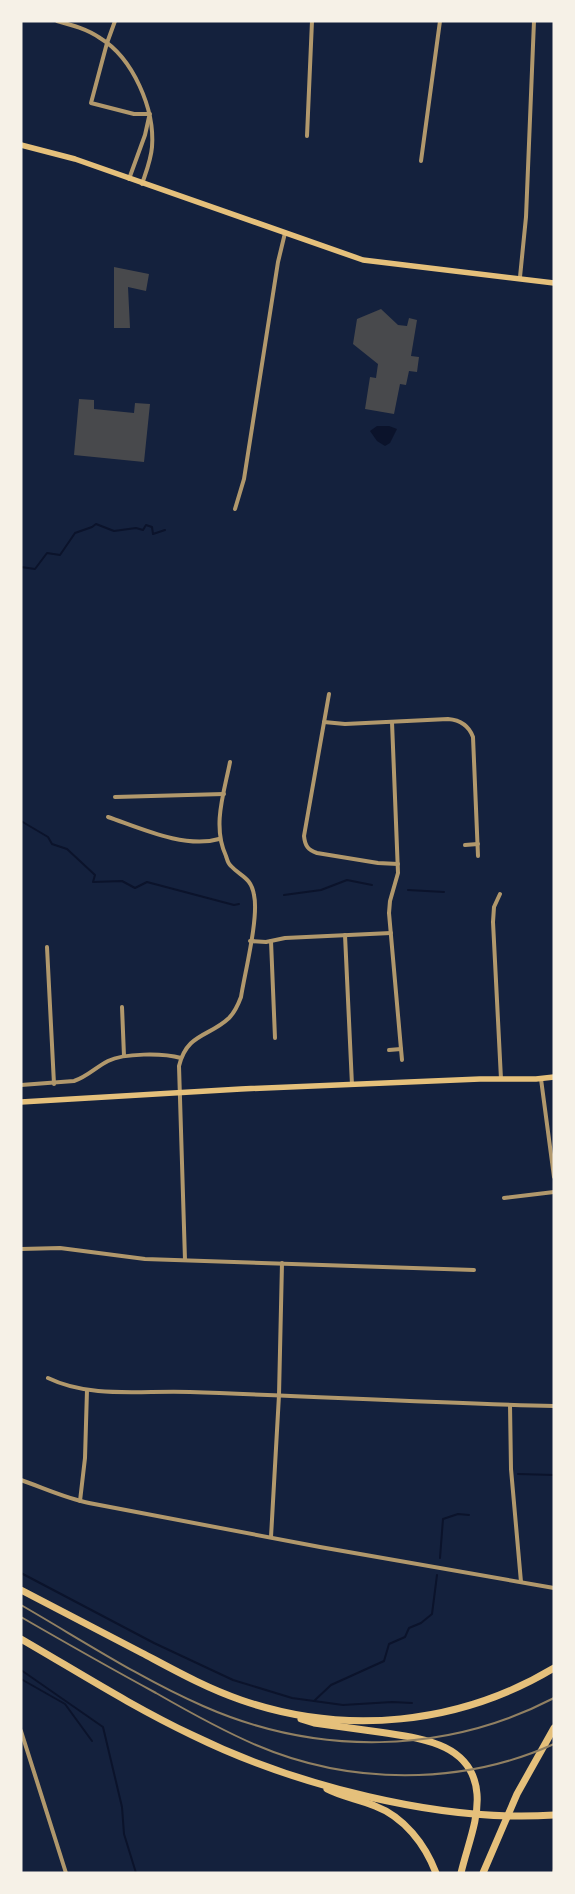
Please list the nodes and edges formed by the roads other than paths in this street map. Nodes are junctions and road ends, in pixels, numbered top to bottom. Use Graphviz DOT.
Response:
graph roads {
  1 [pos="57,21"];
  2 [pos="115,21"];
  3 [pos="312,21"];
  4 [pos="440,21"];
  5 [pos="534,21"];
  6 [pos="63,22"];
  7 [pos="107,43"];
  8 [pos="150,114"];
  9 [pos="307,136"];
  10 [pos="21,145"];
  11 [pos="421,160"];
  12 [pos="129,179"];
  13 [pos="142,184"];
  14 [pos="285,233"];
  15 [pos="520,277"];
  16 [pos="554,283"];
  17 [pos="235,509"];
  18 [pos="329,694"];
  19 [pos="324,722"];
  20 [pos="392,722"];
  21 [pos="230,762"];
  22 [pos="224,794"];
  23 [pos="115,796"];
  24 [pos="108,817"];
  25 [pos="219,839"];
  26 [pos="465,844"];
  27 [pos="478,844"];
  28 [pos="478,856"];
  29 [pos="398,864"];
  30 [pos="500,894"];
  31 [pos="391,933"];
  32 [pos="345,935"];
  33 [pos="250,941"];
  34 [pos="271,941"];
  35 [pos="47,947"];
  36 [pos="122,1007"];
  37 [pos="275,1038"];
  38 [pos="401,1049"];
  39 [pos="389,1050"];
  40 [pos="124,1056"];
  41 [pos="181,1058"];
  42 [pos="402,1060"];
  43 [pos="554,1077"];
  44 [pos="500,1079"];
  45 [pos="542,1079"];
  46 [pos="54,1084"];
  47 [pos="352,1085"];
  48 [pos="21,1086"];
  49 [pos="180,1092"];
  50 [pos="21,1102"];
  51 [pos="554,1178"];
  52 [pos="554,1192"];
  53 [pos="504,1198"];
  54 [pos="21,1249"];
  55 [pos="185,1260"];
  56 [pos="282,1264"];
  57 [pos="474,1270"];
  58 [pos="48,1378"];
  59 [pos="87,1390"];
  60 [pos="279,1395"];
  61 [pos="510,1405"];
  62 [pos="554,1406"];
  63 [pos="21,1480"];
  64 [pos="80,1501"];
  65 [pos="271,1537"];
  66 [pos="521,1582"];
  67 [pos="554,1588"];
  68 [pos="21,1590"];
  69 [pos="21,1639"];
  70 [pos="554,1668"];
  71 [pos="267,1708"];
  72 [pos="554,1728"];
  73 [pos="21,1731"];
  74 [pos="23,1744"];
  75 [pos="313,1782"];
  76 [pos="554,1815"];
  77 [pos="66,1873"];
  78 [pos="436,1873"];
  79 [pos="461,1873"];
  80 [pos="483,1873"];
  1 -- 6 [label="street"];
  2 -- 7 [label="street"];
  3 -- 9 [label="street"];
  4 -- 11 [label="street"];
  5 -- 15 [label="street"];
  6 -- 7 [label="street"];
  7 -- 8 [label="street"];
  7 -- 8 [label="street"];
  8 -- 12 [label="street"];
  8 -- 13 [label="street"];
  10 -- 12 [label="main road"];
  12 -- 13 [label="main road"];
  13 -- 14 [label="main road"];
  14 -- 15 [label="main road"];
  14 -- 17 [label="street"];
  15 -- 16 [label="main road"];
  18 -- 19 [label="street"];
  19 -- 20 [label="street"];
  19 -- 29 [label="street"];
  20 -- 27 [label="street"];
  20 -- 29 [label="street"];
  21 -- 22 [label="street"];
  22 -- 23 [label="street"];
  22 -- 25 [label="street"];
  24 -- 25 [label="street"];
  25 -- 33 [label="street"];
  26 -- 27 [label="street"];
  27 -- 28 [label="street"];
  29 -- 31 [label="street"];
  30 -- 44 [label="street"];
  31 -- 32 [label="street"];
  31 -- 38 [label="street"];
  32 -- 34 [label="street"];
  32 -- 47 [label="street"];
  33 -- 34 [label="street"];
  33 -- 41 [label="street"];
  34 -- 37 [label="street"];
  35 -- 46 [label="street"];
  36 -- 40 [label="street"];
  38 -- 39 [label="street"];
  38 -- 42 [label="street"];
  40 -- 41 [label="street"];
  40 -- 46 [label="street"];
  41 -- 49 [label="street"];
  43 -- 45 [label="main road"];
  44 -- 45 [label="main road"];
  44 -- 47 [label="main road"];
  45 -- 51 [label="street"];
  46 -- 48 [label="street"];
  47 -- 49 [label="main road"];
  49 -- 50 [label="main road"];
  49 -- 55 [label="street"];
  52 -- 53 [label="street"];
  54 -- 55 [label="street"];
  55 -- 56 [label="street"];
  56 -- 57 [label="street"];
  56 -- 60 [label="street"];
  58 -- 59 [label="street"];
  59 -- 60 [label="street"];
  59 -- 64 [label="street"];
  60 -- 61 [label="street"];
  60 -- 65 [label="street"];
  61 -- 62 [label="street"];
  61 -- 66 [label="street"];
  63 -- 64 [label="street"];
  64 -- 65 [label="street"];
  65 -- 66 [label="street"];
  66 -- 67 [label="street"];
  68 -- 71 [label="highway"];
  69 -- 75 [label="highway"];
  70 -- 71 [label="highway"];
  71 -- 79 [label="highway"];
  72 -- 80 [label="highway"];
  73 -- 74 [label="street"];
  74 -- 77 [label="street"];
  75 -- 76 [label="highway"];
  75 -- 78 [label="highway"];
}
